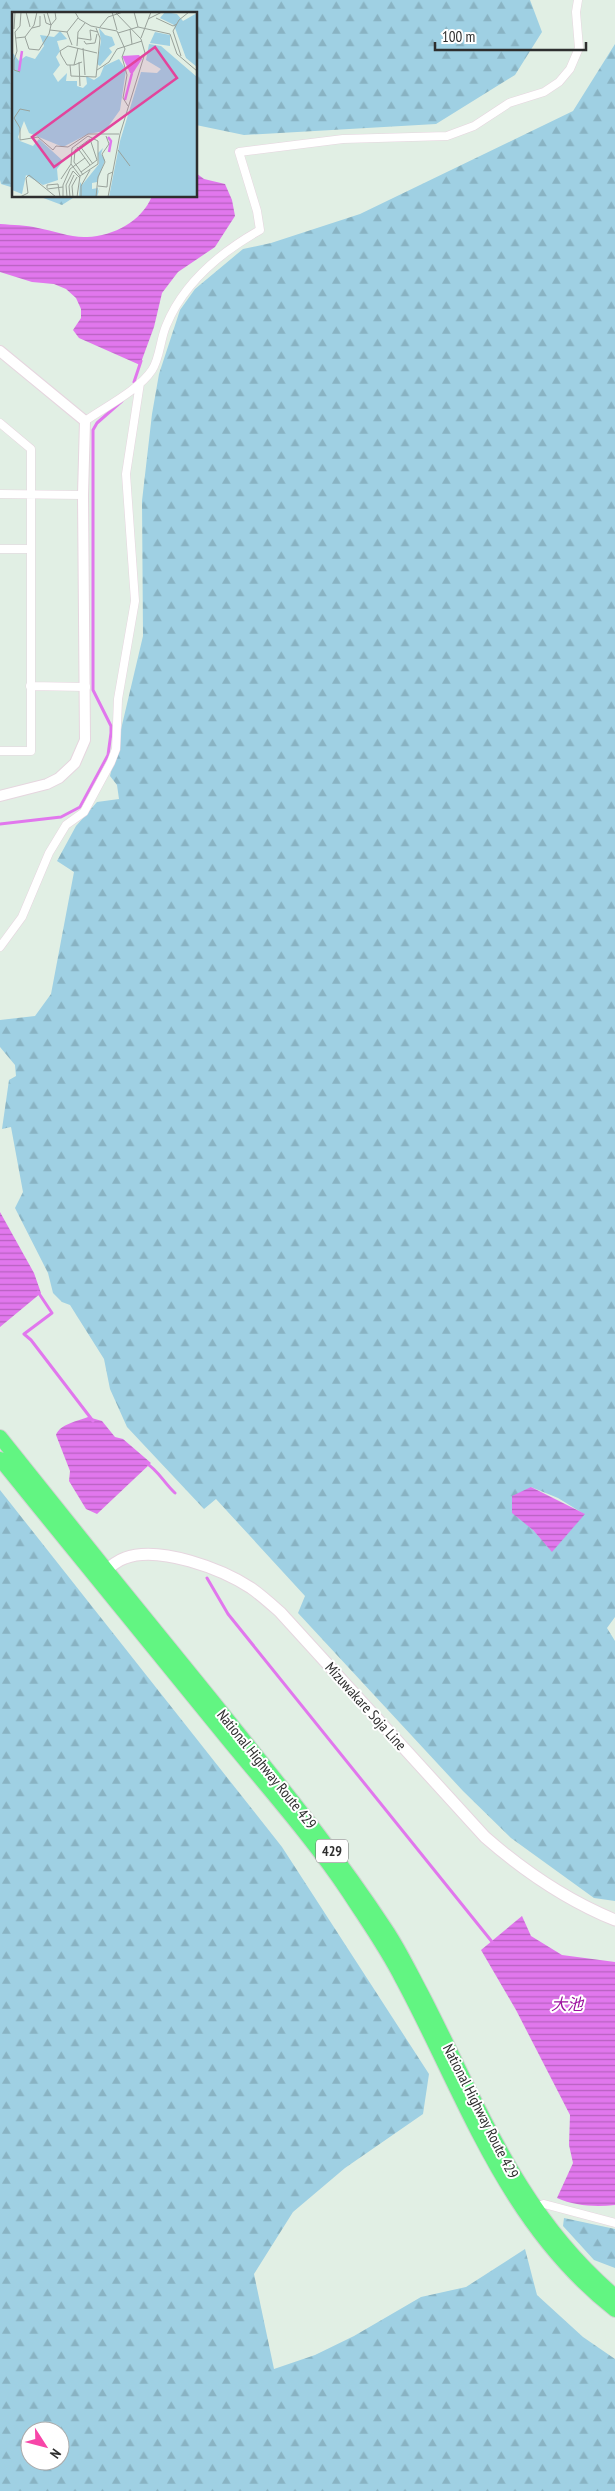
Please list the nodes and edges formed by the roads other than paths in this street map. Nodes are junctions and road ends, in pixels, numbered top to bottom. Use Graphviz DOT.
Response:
graph roads {
  1 [pos="578,0"];
  2 [pos="0,351"];
  3 [pos="140,383"];
  4 [pos="85,421"];
  5 [pos="0,423"];
  6 [pos="0,494"];
  7 [pos="32,494"];
  8 [pos="83,495"];
  9 [pos="0,549"];
  10 [pos="30,549"];
  11 [pos="30,686"];
  12 [pos="86,687"];
  13 [pos="0,751"];
  14 [pos="0,796"];
  15 [pos="0,947"];
  16 [pos="0,1437"];
  17 [pos="0,1459"];
  18 [pos="101,1574"];
  19 [pos="615,1920"];
  20 [pos="529,2210"];
  21 [pos="615,2223"];
  22 [pos="615,2296"];
  23 [pos="615,2310"];
  1 -- 3 [label="street"];
  2 -- 4 [label="street"];
  3 -- 4 [label="street"];
  3 -- 15 [label="street"];
  4 -- 8 [label="street"];
  5 -- 7 [label="street"];
  6 -- 7 [label="street"];
  7 -- 8 [label="street"];
  7 -- 10 [label="street"];
  8 -- 12 [label="street"];
  9 -- 10 [label="street"];
  10 -- 11 [label="street"];
  11 -- 12 [label="street"];
  11 -- 13 [label="street"];
  12 -- 14 [label="street"];
  16 -- 18 [label="highway, National Highway Route 429 / 429"];
  17 -- 18 [label="highway, National Highway Route 429 / 429"];
  18 -- 19 [label="main road, Mizuwakare Soja Line"];
  18 -- 20 [label="highway, National Highway Route 429 / 429"];
  20 -- 21 [label="street"];
  20 -- 22 [label="highway, National Highway Route 429 / 429"];
  20 -- 23 [label="highway, National Highway Route 429 / 429"];
}
